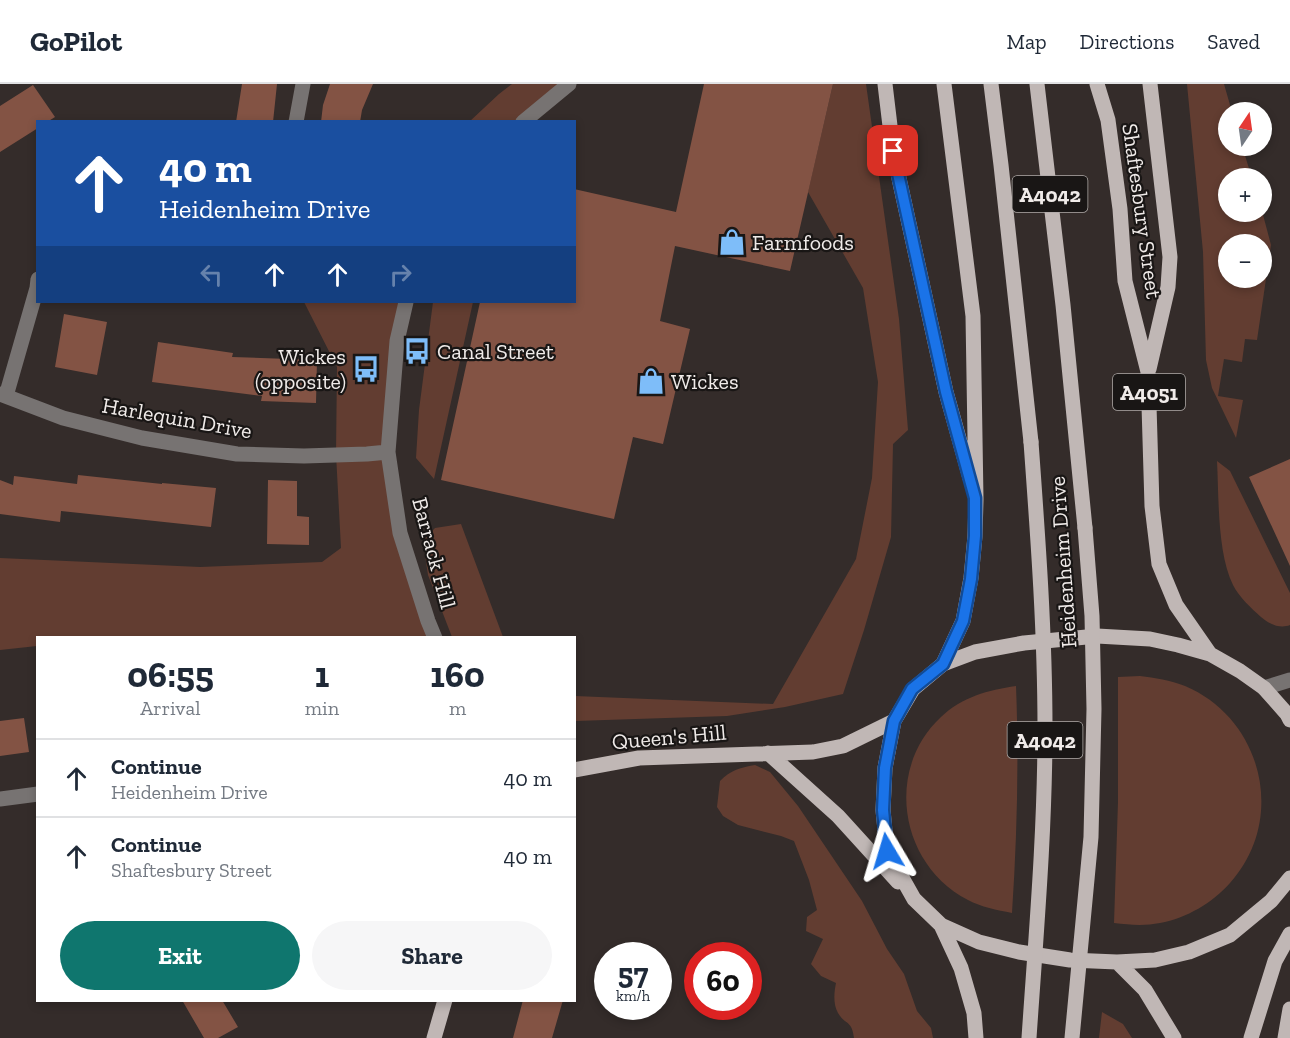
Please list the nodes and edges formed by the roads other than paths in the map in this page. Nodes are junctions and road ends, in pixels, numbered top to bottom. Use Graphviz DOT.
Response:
graph roads {
  1 [pos="303,84"];
  2 [pos="569,84"];
  3 [pos="885,84"];
  4 [pos="944,84"];
  5 [pos="991,84"];
  6 [pos="1037,84"];
  7 [pos="1097,84"];
  8 [pos="1150,84"];
  9 [pos="296,120"];
  10 [pos="525,120"];
  11 [pos="36,288"];
  12 [pos="406,303"];
  13 [pos="1148,372"];
  14 [pos="3,395"];
  15 [pos="388,452"];
  16 [pos="975,498"];
  17 [pos="434,636"];
  18 [pos="1210,654"];
  19 [pos="943,664"];
  20 [pos="1290,680"];
  21 [pos="1264,688"];
  22 [pos="1290,720"];
  23 [pos="894,721"];
  24 [pos="768,753"];
  25 [pos="576,770"];
  26 [pos="36,794"];
  27 [pos="0,799"];
  28 [pos="1290,878"];
  29 [pos="914,899"];
  30 [pos="941,925"];
  31 [pos="1290,934"];
  32 [pos="1117,962"];
  33 [pos="444,1002"];
  34 [pos="1290,1009"];
  35 [pos="434,1038"];
  36 [pos="976,1038"];
  37 [pos="1029,1038"];
  38 [pos="1072,1038"];
  39 [pos="1174,1038"];
  40 [pos="1251,1038"];
  41 [pos="1285,1038"];
  1 -- 9 [label="street"];
  2 -- 10 [label="street"];
  3 -- 16 [label="main road"];
  4 -- 16 [label="main road"];
  5 -- 37 [label="main road, Heidenheim Drive / A4042, bridge"];
  6 -- 38 [label="main road, Heidenheim Drive / A4042, bridge"];
  7 -- 13 [label="main road, Shaftesbury Street / A4051"];
  8 -- 13 [label="main road"];
  11 -- 14 [label="street"];
  12 -- 15 [label="street, Barrack Hill"];
  13 -- 18 [label="main road, Shaftesbury Street / A4051"];
  14 -- 15 [label="street, Harlequin Drive"];
  15 -- 17 [label="street, Barrack Hill"];
  16 -- 19 [label="main road"];
  18 -- 19 [label="main road"];
  18 -- 21 [label="main road"];
  19 -- 23 [label="main road"];
  20 -- 21 [label="street"];
  21 -- 22 [label="main road"];
  23 -- 24 [label="main road, Queen's Hill"];
  23 -- 29 [label="main road"];
  24 -- 25 [label="main road, Queen's Hill"];
  24 -- 29 [label="main road"];
  26 -- 27 [label="street"];
  28 -- 32 [label="main road"];
  29 -- 30 [label="main road"];
  30 -- 32 [label="main road"];
  30 -- 36 [label="main road"];
  31 -- 40 [label="main road"];
  32 -- 39 [label="main road"];
  33 -- 35 [label="main road"];
  34 -- 41 [label="main road"];
}
